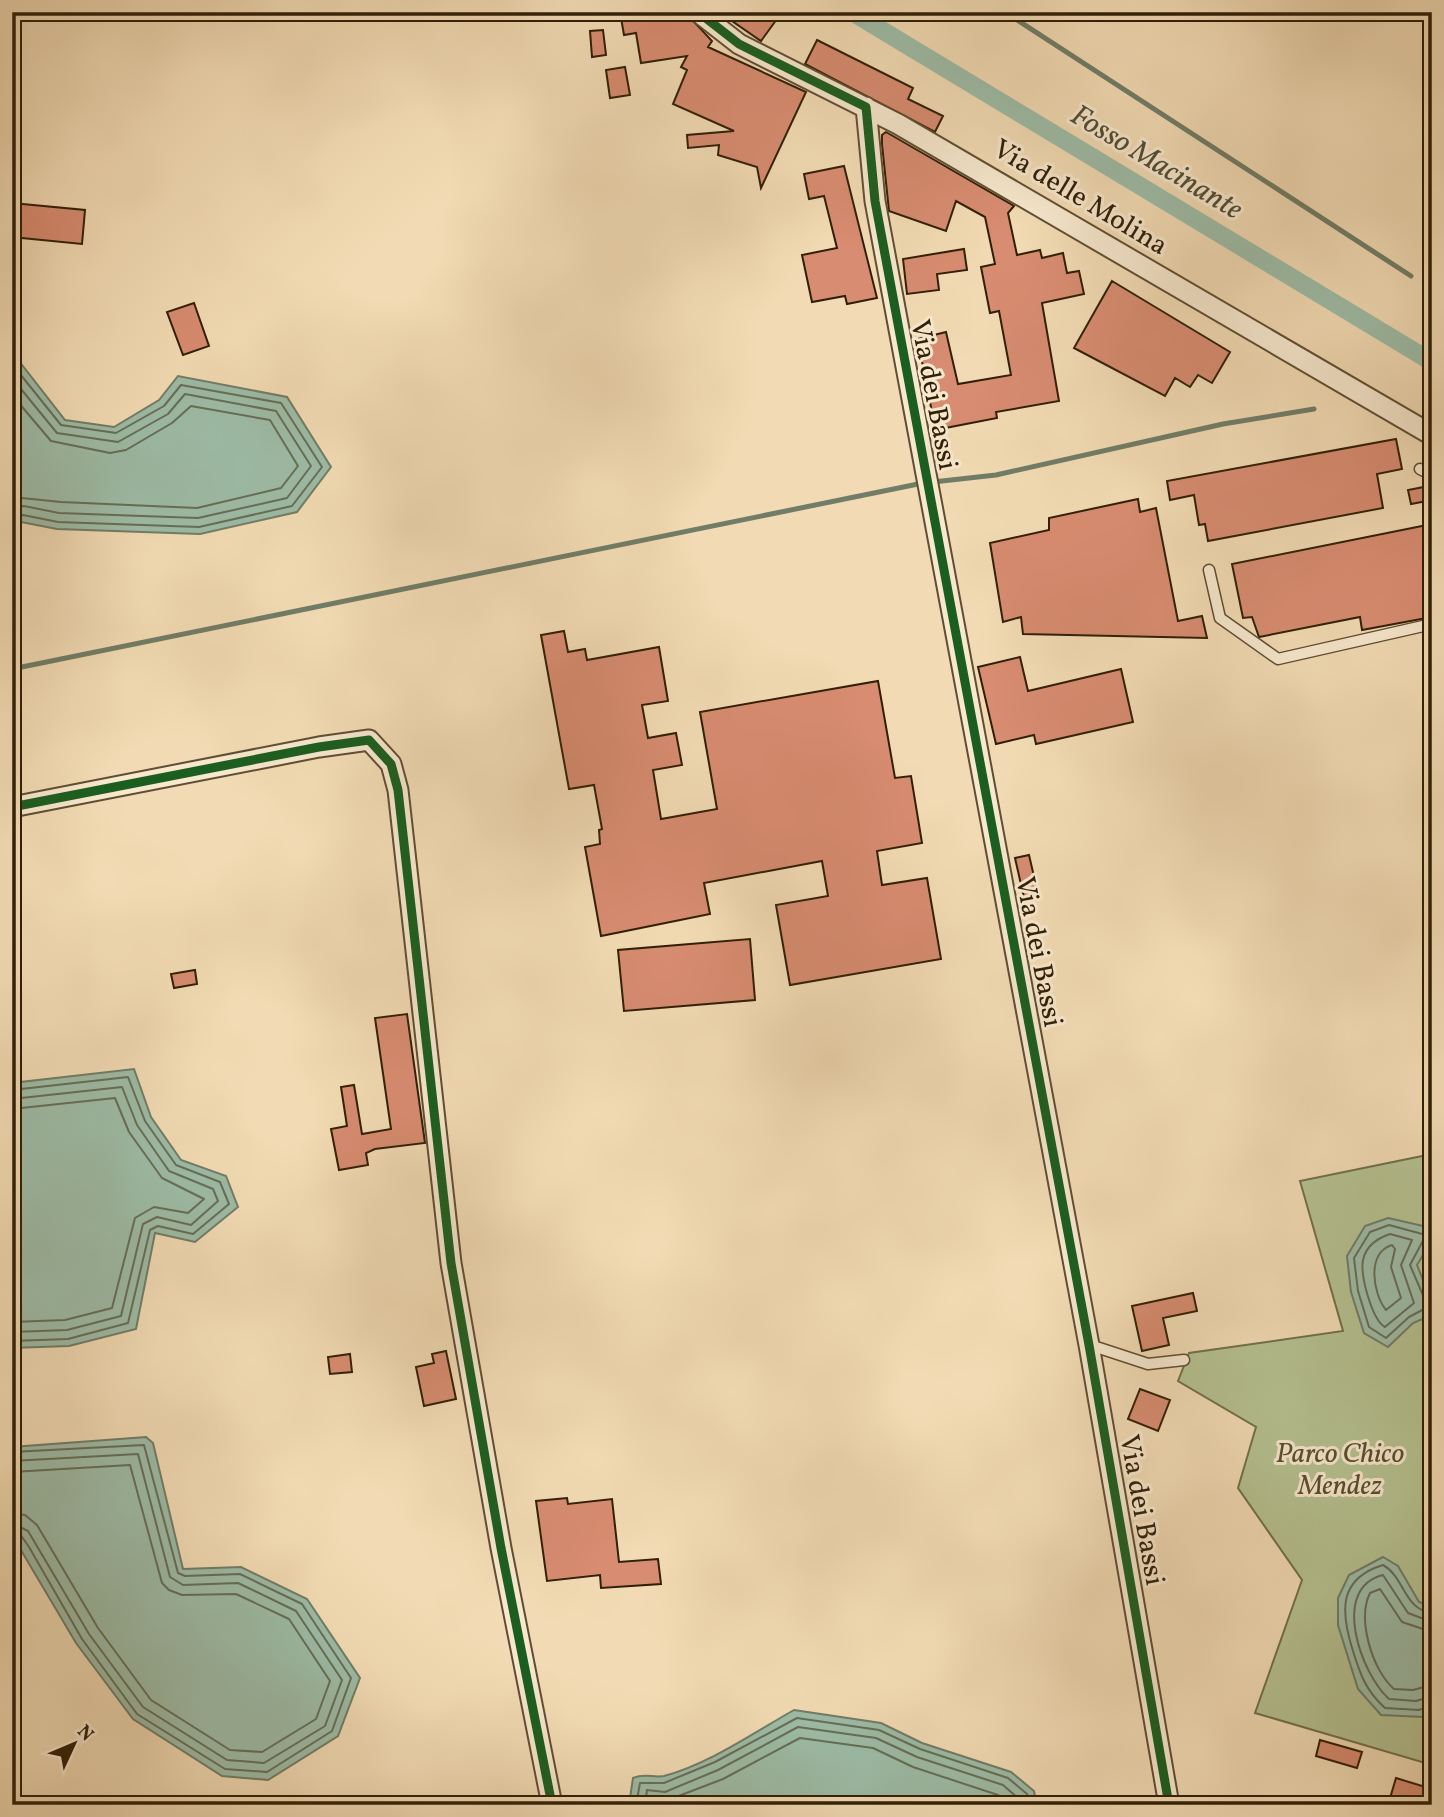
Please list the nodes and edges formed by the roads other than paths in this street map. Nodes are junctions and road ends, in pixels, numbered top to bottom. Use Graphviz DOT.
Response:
graph roads {
  1 [pos="698,12"];
  2 [pos="866,107"];
  3 [pos="1432,435"];
  4 [pos="1420,469"];
  5 [pos="1432,475"];
  6 [pos="1209,570"];
  7 [pos="1432,624"];
  8 [pos="12,807"];
  9 [pos="1089,1345"];
  10 [pos="1184,1360"];
  11 [pos="552,1805"];
  12 [pos="1169,1805"];
  1 -- 2 [label="street, Via delle Molina"];
  2 -- 3 [label="street, Via delle Molina"];
  2 -- 9 [label="street, Via dei Bassi"];
  4 -- 5 [label="lane"];
  6 -- 7 [label="lane"];
  8 -- 11 [label="street"];
  9 -- 10 [label="lane"];
  9 -- 12 [label="street, Via dei Bassi"];
}
